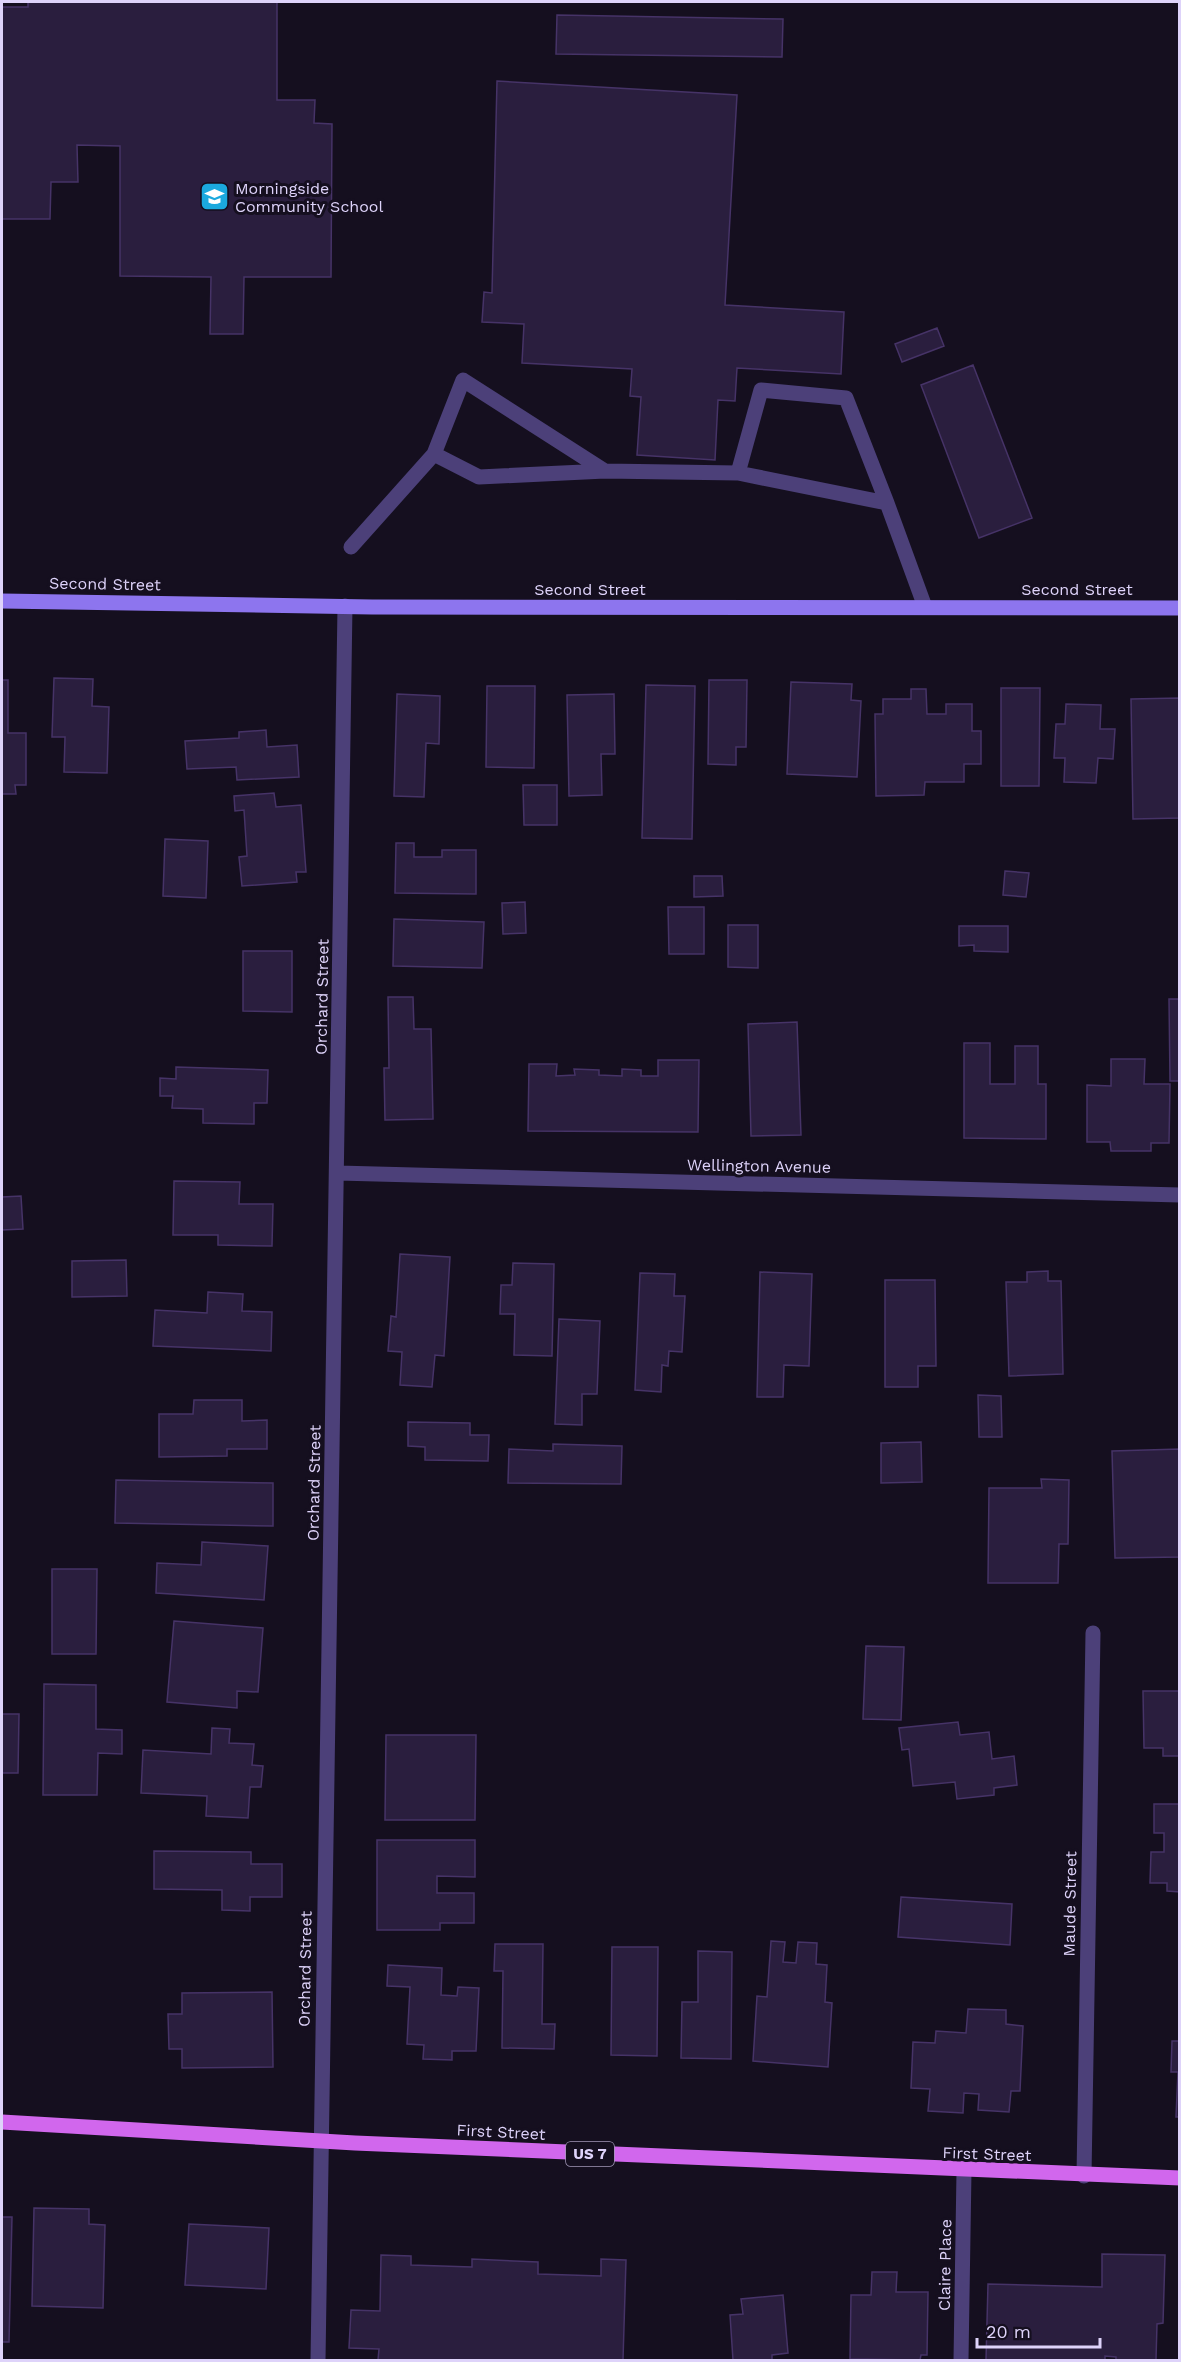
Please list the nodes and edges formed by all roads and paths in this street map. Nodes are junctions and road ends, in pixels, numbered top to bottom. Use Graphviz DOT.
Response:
graph roads {
  1 [pos="434,454"];
  2 [pos="604,471"];
  3 [pos="738,473"];
  4 [pos="887,503"];
  5 [pos="351,547"];
  6 [pos="2,601"];
  7 [pos="345,606"];
  8 [pos="926,607"];
  9 [pos="1179,608"];
  10 [pos="338,1173"];
  11 [pos="1179,1195"];
  12 [pos="1093,1632"];
  13 [pos="2,2122"];
  14 [pos="321,2141"];
  15 [pos="964,2171"];
  16 [pos="1084,2176"];
  17 [pos="1179,2178"];
  18 [pos="318,2361"];
  19 [pos="961,2361"];
  1 -- 2 [label="street"];
  1 -- 2 [label="street"];
  1 -- 5 [label="street"];
  2 -- 3 [label="street"];
  3 -- 4 [label="street"];
  3 -- 4 [label="street"];
  4 -- 8 [label="street"];
  6 -- 7 [label="street, Second Street"];
  7 -- 8 [label="street, Second Street"];
  7 -- 10 [label="street, Orchard Street"];
  8 -- 9 [label="street, Second Street"];
  10 -- 11 [label="street, Wellington Avenue"];
  10 -- 14 [label="street, Orchard Street"];
  12 -- 16 [label="street, Maude Street"];
  13 -- 14 [label="main road, First Street / US 7"];
  14 -- 15 [label="main road, First Street / US 7"];
  14 -- 18 [label="street, Orchard Street"];
  15 -- 16 [label="main road, First Street / US 7"];
  15 -- 19 [label="street, Claire Place"];
  16 -- 17 [label="main road, First Street / US 7"];
}
